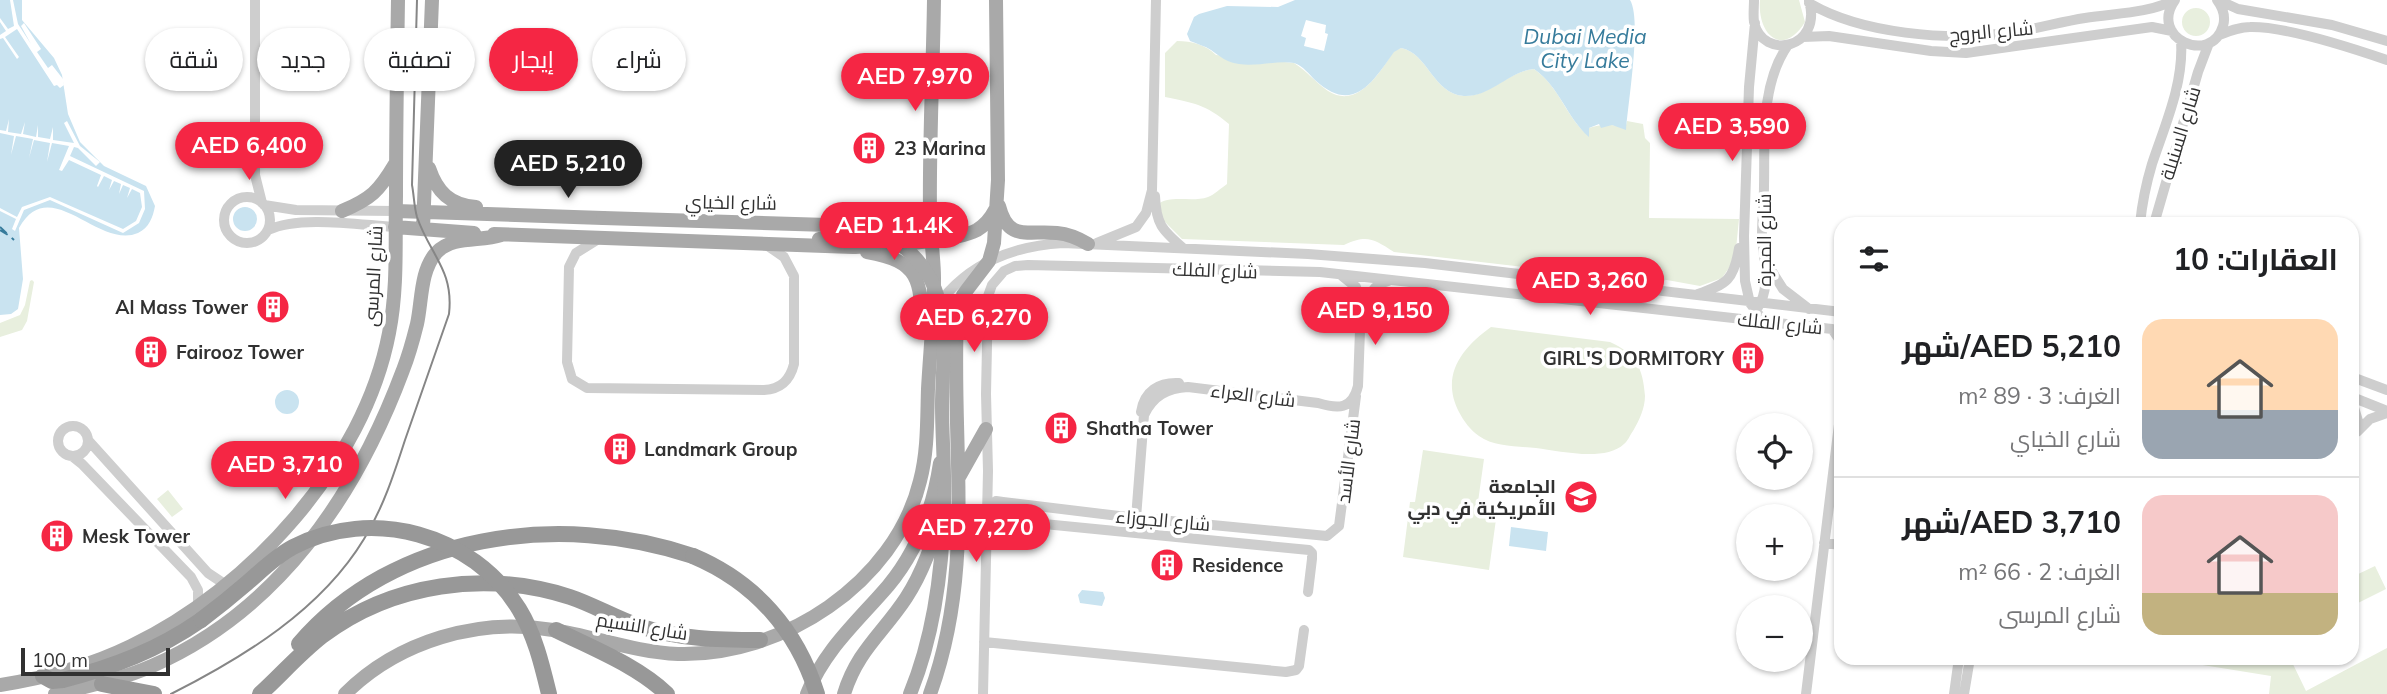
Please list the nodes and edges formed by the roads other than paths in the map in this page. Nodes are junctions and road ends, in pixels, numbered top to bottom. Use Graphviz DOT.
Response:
graph roads {
  1 [pos="255,0"];
  2 [pos="398,0"];
  3 [pos="432,0"];
  4 [pos="934,0"];
  5 [pos="996,0"];
  6 [pos="1156,0"];
  7 [pos="1754,0"];
  8 [pos="2175,0"];
  9 [pos="2218,0"];
  10 [pos="1809,1"];
  11 [pos="1755,23"];
  12 [pos="2172,31"];
  13 [pos="2219,35"];
  14 [pos="1803,37"];
  15 [pos="2181,41"];
  16 [pos="2387,41"];
  17 [pos="2209,43"];
  18 [pos="1788,45"];
  19 [pos="2387,60"];
  20 [pos="396,163"];
  21 [pos="427,163"];
  22 [pos="931,173"];
  23 [pos="255,175"];
  24 [pos="1152,190"];
  25 [pos="243,198"];
  26 [pos="996,202"];
  27 [pos="263,204"];
  28 [pos="876,209"];
  29 [pos="342,211"];
  30 [pos="396,211"];
  31 [pos="425,213"];
  32 [pos="533,216"];
  33 [pos="2141,217"];
  34 [pos="2156,217"];
  35 [pos="395,227"];
  36 [pos="423,229"];
  37 [pos="268,230"];
  38 [pos="970,233"];
  39 [pos="501,234"];
  40 [pos="1744,236"];
  41 [pos="600,238"];
  42 [pos="931,240"];
  43 [pos="765,244"];
  44 [pos="1091,244"];
  45 [pos="797,245"];
  46 [pos="853,247"];
  47 [pos="1183,248"];
  48 [pos="1763,256"];
  49 [pos="989,261"];
  50 [pos="1341,275"];
  51 [pos="1392,280"];
  52 [pos="1695,295"];
  53 [pos="1755,306"];
  54 [pos="1811,310"];
  55 [pos="1834,312"];
  56 [pos="931,315"];
  57 [pos="1741,320"];
  58 [pos="1361,322"];
  59 [pos="1765,323"];
  60 [pos="1834,329"];
  61 [pos="929,368"];
  62 [pos="1358,369"];
  63 [pos="2359,380"];
  64 [pos="2387,390"];
  65 [pos="1356,396"];
  66 [pos="2359,402"];
  67 [pos="1318,403"];
  68 [pos="2387,412"];
  69 [pos="986,429"];
  70 [pos="2359,433"];
  71 [pos="88,440"];
  72 [pos="957,447"];
  73 [pos="72,456"];
  74 [pos="942,456"];
  75 [pos="1834,464"];
  76 [pos="959,478"];
  77 [pos="987,509"];
  78 [pos="1136,518"];
  79 [pos="1150,519"];
  80 [pos="1004,520"];
  81 [pos="1168,521"];
  82 [pos="1339,526"];
  83 [pos="986,529"];
  84 [pos="1009,531"];
  85 [pos="1158,535"];
  86 [pos="1824,543"];
  87 [pos="1834,544"];
  88 [pos="226,585"];
  89 [pos="1308,592"];
  90 [pos="200,612"];
  91 [pos="556,630"];
  92 [pos="1304,630"];
  93 [pos="760,640"];
  94 [pos="984,642"];
  95 [pos="1958,665"];
  96 [pos="1969,665"];
  97 [pos="43,676"];
  98 [pos="277,677"];
  99 [pos="102,684"];
  100 [pos="0,685"];
  101 [pos="55,694"];
  102 [pos="154,694"];
  103 [pos="260,694"];
  104 [pos="345,694"];
  105 [pos="549,694"];
  106 [pos="667,694"];
  107 [pos="807,694"];
  108 [pos="817,694"];
  109 [pos="844,694"];
  110 [pos="910,694"];
  111 [pos="930,694"];
  112 [pos="983,694"];
  113 [pos="1805,694"];
  114 [pos="1954,694"];
  115 [pos="1964,694"];
  1 -- 23 [label="street"];
  2 -- 20 [label="main road, شارع المرسى"];
  3 -- 21 [label="main road"];
  4 -- 22 [label="main road, شارع النسيم"];
  5 -- 26 [label="main road"];
  6 -- 24 [label="street"];
  7 -- 11 [label="street, شارع المجرة"];
  8 -- 10 [label="street, شارع البروج"];
  8 -- 12 [label="street"];
  9 -- 13 [label="street"];
  9 -- 16 [label="street"];
  10 -- 14 [label="street"];
  11 -- 18 [label="street"];
  11 -- 40 [label="street, شارع المجرة"];
  12 -- 14 [label="street, شارع البروج"];
  12 -- 15 [label="street"];
  13 -- 17 [label="street"];
  13 -- 19 [label="street"];
  14 -- 18 [label="street"];
  15 -- 17 [label="street"];
  15 -- 33 [label="street, شارع السنبلة"];
  17 -- 34 [label="street, شارع السنبلة"];
  18 -- 48 [label="street, شارع المجرة"];
  20 -- 29 [label="main road"];
  20 -- 30 [label="main road, شارع المرسى"];
  21 -- 31 [label="main road"];
  21 -- 32 [label="main road"];
  22 -- 38 [label="main road"];
  22 -- 42 [label="main road, شارع النسيم"];
  23 -- 25 [label="street"];
  23 -- 27 [label="street"];
  24 -- 44 [label="street"];
  24 -- 47 [label="street"];
  25 -- 27 [label="street"];
  25 -- 37 [label="street"];
  26 -- 38 [label="main road"];
  26 -- 44 [label="main road"];
  26 -- 49 [label="main road"];
  27 -- 29 [label="street, شارع الخياي"];
  27 -- 37 [label="street"];
  28 -- 45 [label="main road"];
  29 -- 30 [label="street, شارع الخياي"];
  30 -- 31 [label="main road, شارع الخياي"];
  30 -- 35 [label="main road, شارع المرسى"];
  31 -- 32 [label="main road, شارع الخياي"];
  31 -- 36 [label="main road"];
  32 -- 74 [label="main road, شارع الخياي, bridge"];
  35 -- 36 [label="main road, شارع الخياي"];
  35 -- 37 [label="street, شارع الخياي"];
  35 -- 88 [label="main road, شارع المرسى"];
  36 -- 39 [label="main road, شارع الخياي"];
  38 -- 42 [label="main road, شارع الخياي"];
  39 -- 41 [label="main road, شارع الخياي"];
  39 -- 99 [label="main road"];
  40 -- 52 [label="street"];
  40 -- 53 [label="street, شارع المجرة"];
  41 -- 43 [label="main road, شارع الخياي"];
  41 -- 43 [label="street"];
  42 -- 46 [label="main road, شارع الخياي"];
  42 -- 56 [label="main road, شارع النسيم"];
  43 -- 45 [label="main road, شارع الخياي"];
  44 -- 47 [label="street, شارع الفلك"];
  44 -- 49 [label="street, شارع الفلك"];
  45 -- 46 [label="main road, شارع الخياي"];
  46 -- 61 [label="main road"];
  47 -- 52 [label="street, شارع الفلك"];
  48 -- 53 [label="street, شارع المجرة"];
  48 -- 54 [label="street"];
  49 -- 56 [label="street, شارع الفلك"];
  49 -- 72 [label="main road"];
  50 -- 51 [label="street, شارع الفلك"];
  50 -- 58 [label="street"];
  50 -- 69 [label="street, شارع الفلك"];
  51 -- 57 [label="street, شارع الفلك"];
  51 -- 58 [label="street"];
  52 -- 53 [label="street, شارع الفلك"];
  53 -- 54 [label="street, شارع الفلك"];
  53 -- 57 [label="street, شارع المجرة"];
  53 -- 59 [label="street, شارع المجرة"];
  54 -- 55 [label="street, شارع الفلك"];
  56 -- 61 [label="main road, شارع النسيم"];
  57 -- 59 [label="street, شارع الفلك"];
  58 -- 62 [label="street"];
  59 -- 60 [label="street, شارع الفلك"];
  61 -- 93 [label="main road, شارع النسيم"];
  62 -- 65 [label="street"];
  62 -- 67 [label="street, شارع العراء"];
  63 -- 64 [label="street"];
  65 -- 67 [label="street, شارع العراء"];
  65 -- 82 [label="street, شارع الأسد"];
  66 -- 68 [label="street"];
  67 -- 78 [label="street, شارع العراء"];
  68 -- 70 [label="street"];
  69 -- 76 [label="main road"];
  69 -- 77 [label="street"];
  71 -- 73 [label="street"];
  71 -- 73 [label="street"];
  71 -- 88 [label="street"];
  72 -- 76 [label="main road"];
  72 -- 109 [label="main road"];
  73 -- 90 [label="street"];
  74 -- 107 [label="main road"];
  74 -- 110 [label="main road, bridge"];
  75 -- 86 [label="street"];
  76 -- 111 [label="main road"];
  77 -- 78 [label="street, شارع الجوزاء"];
  77 -- 83 [label="street"];
  78 -- 79 [label="street, شارع الجوزاء"];
  79 -- 81 [label="street, شارع الجوزاء"];
  79 -- 85 [label="street"];
  80 -- 85 [label="street"];
  81 -- 82 [label="street, شارع الجوزاء"];
  81 -- 85 [label="street"];
  83 -- 84 [label="street"];
  83 -- 94 [label="street"];
  85 -- 89 [label="street"];
  86 -- 87 [label="street"];
  86 -- 113 [label="street"];
  88 -- 90 [label="main road, شارع المرسى"];
  90 -- 97 [label="highway"];
  90 -- 105 [label="highway, bridge"];
  91 -- 93 [label="main road, شارع النسيم"];
  91 -- 104 [label="main road, شارع النسيم"];
  91 -- 106 [label="highway"];
  92 -- 94 [label="street"];
  93 -- 98 [label="highway"];
  94 -- 112 [label="street"];
  95 -- 114 [label="street"];
  96 -- 115 [label="street"];
  97 -- 100 [label="main road"];
  98 -- 103 [label="highway"];
  98 -- 108 [label="highway, bridge"];
  99 -- 101 [label="main road"];
  99 -- 102 [label="highway"];
}
